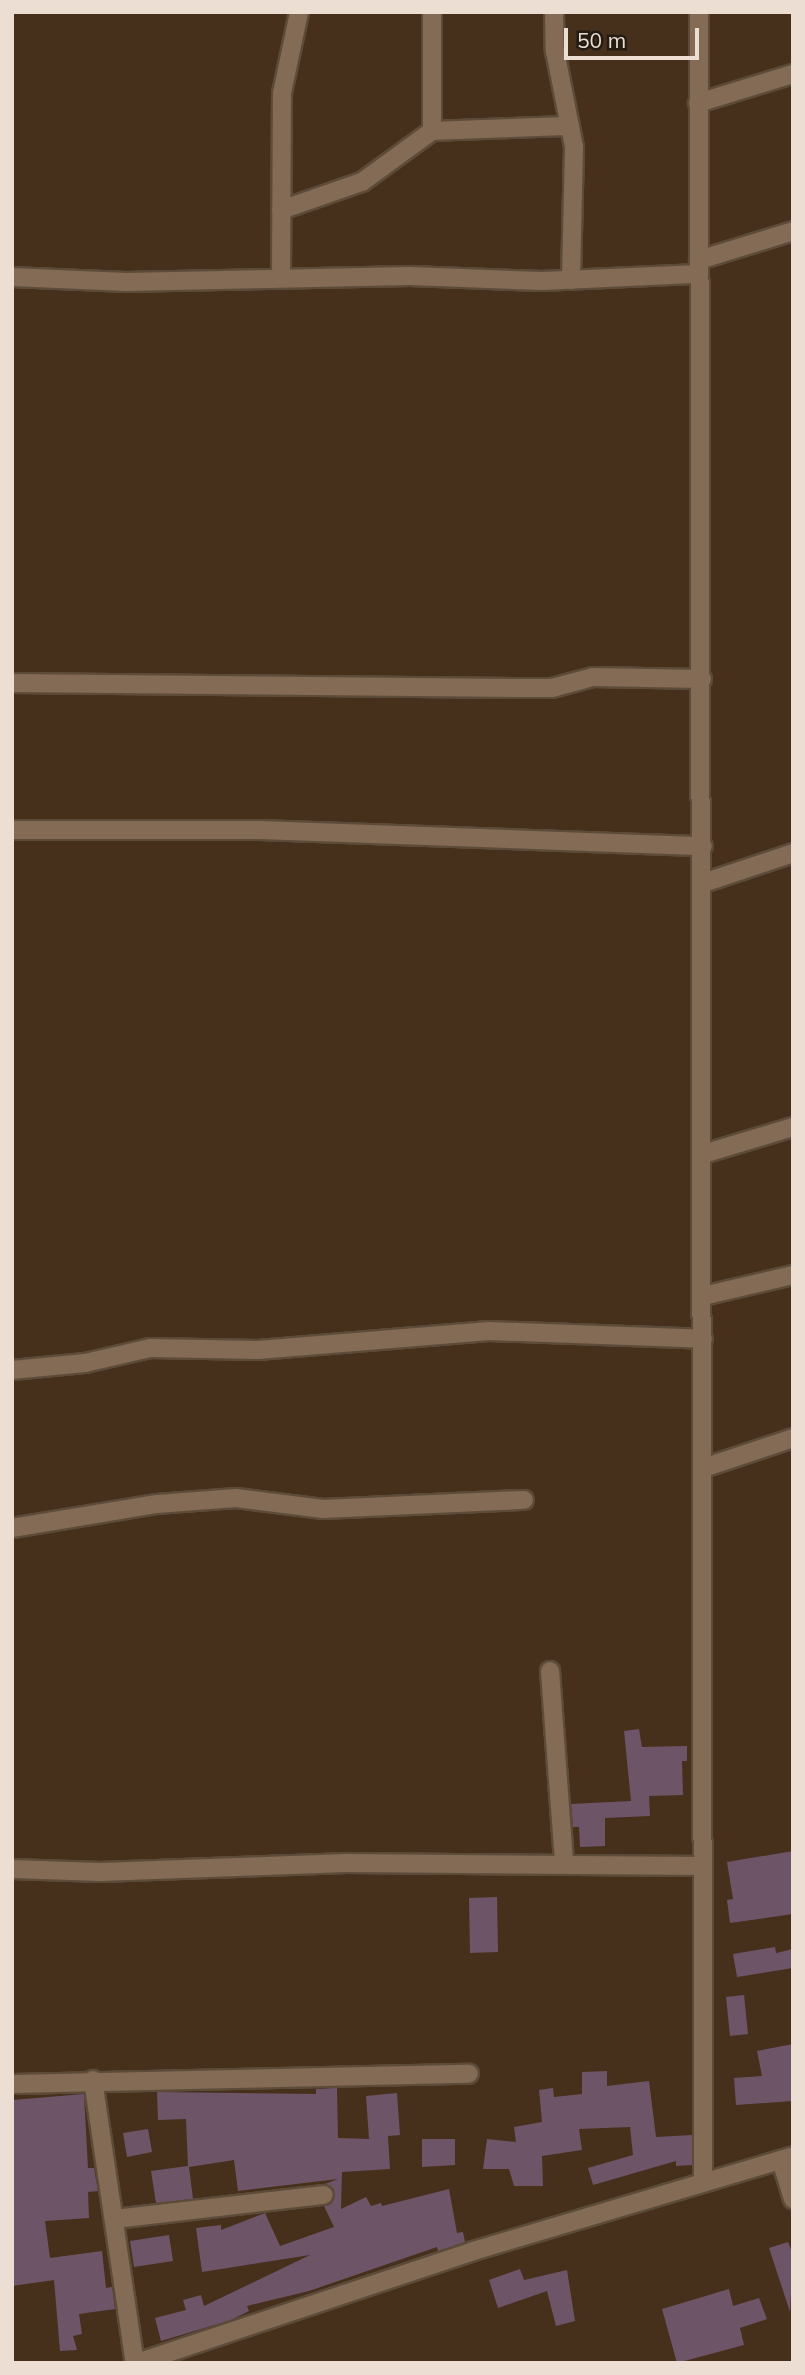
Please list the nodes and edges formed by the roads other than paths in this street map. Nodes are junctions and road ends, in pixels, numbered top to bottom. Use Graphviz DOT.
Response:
graph roads {
  1 [pos="299,12"];
  2 [pos="432,12"];
  3 [pos="554,12"];
  4 [pos="699,12"];
  5 [pos="793,74"];
  6 [pos="698,103"];
  7 [pos="570,126"];
  8 [pos="432,131"];
  9 [pos="281,210"];
  10 [pos="793,231"];
  11 [pos="699,267"];
  12 [pos="12,277"];
  13 [pos="281,277"];
  14 [pos="571,280"];
  15 [pos="702,678"];
  16 [pos="12,683"];
  17 [pos="12,830"];
  18 [pos="703,846"];
  19 [pos="793,853"];
  20 [pos="703,883"];
  21 [pos="793,1127"];
  22 [pos="703,1154"];
  23 [pos="793,1275"];
  24 [pos="704,1296"];
  25 [pos="704,1339"];
  26 [pos="12,1370"];
  27 [pos="793,1438"];
  28 [pos="704,1468"];
  29 [pos="524,1500"];
  30 [pos="12,1528"];
  31 [pos="550,1671"];
  32 [pos="564,1863"];
  33 [pos="702,1866"];
  34 [pos="12,1870"];
  35 [pos="469,2074"];
  36 [pos="93,2080"];
  37 [pos="12,2084"];
  38 [pos="787,2158"];
  39 [pos="703,2182"];
  40 [pos="324,2195"];
  41 [pos="793,2199"];
  42 [pos="115,2219"];
  43 [pos="136,2363"];
  1 -- 9 [label="street"];
  2 -- 8 [label="street"];
  3 -- 7 [label="street"];
  4 -- 6 [label="street"];
  5 -- 6 [label="street"];
  6 -- 11 [label="street"];
  7 -- 8 [label="street"];
  7 -- 14 [label="street"];
  8 -- 9 [label="street"];
  9 -- 13 [label="street"];
  10 -- 11 [label="street"];
  11 -- 14 [label="street"];
  11 -- 15 [label="street"];
  12 -- 13 [label="street"];
  13 -- 14 [label="street"];
  15 -- 16 [label="street"];
  15 -- 18 [label="street"];
  17 -- 18 [label="street"];
  18 -- 20 [label="street"];
  19 -- 20 [label="street"];
  20 -- 22 [label="street"];
  21 -- 22 [label="street"];
  22 -- 24 [label="street"];
  23 -- 24 [label="street"];
  24 -- 25 [label="street"];
  25 -- 26 [label="street"];
  25 -- 28 [label="street"];
  27 -- 28 [label="street"];
  28 -- 33 [label="street"];
  29 -- 30 [label="street"];
  31 -- 32 [label="street"];
  32 -- 33 [label="street"];
  32 -- 34 [label="street"];
  33 -- 39 [label="street"];
  35 -- 36 [label="street"];
  36 -- 37 [label="street"];
  36 -- 42 [label="street"];
  38 -- 39 [label="street"];
  38 -- 41 [label="street"];
  39 -- 43 [label="street"];
  40 -- 42 [label="street"];
  42 -- 43 [label="street"];
}
